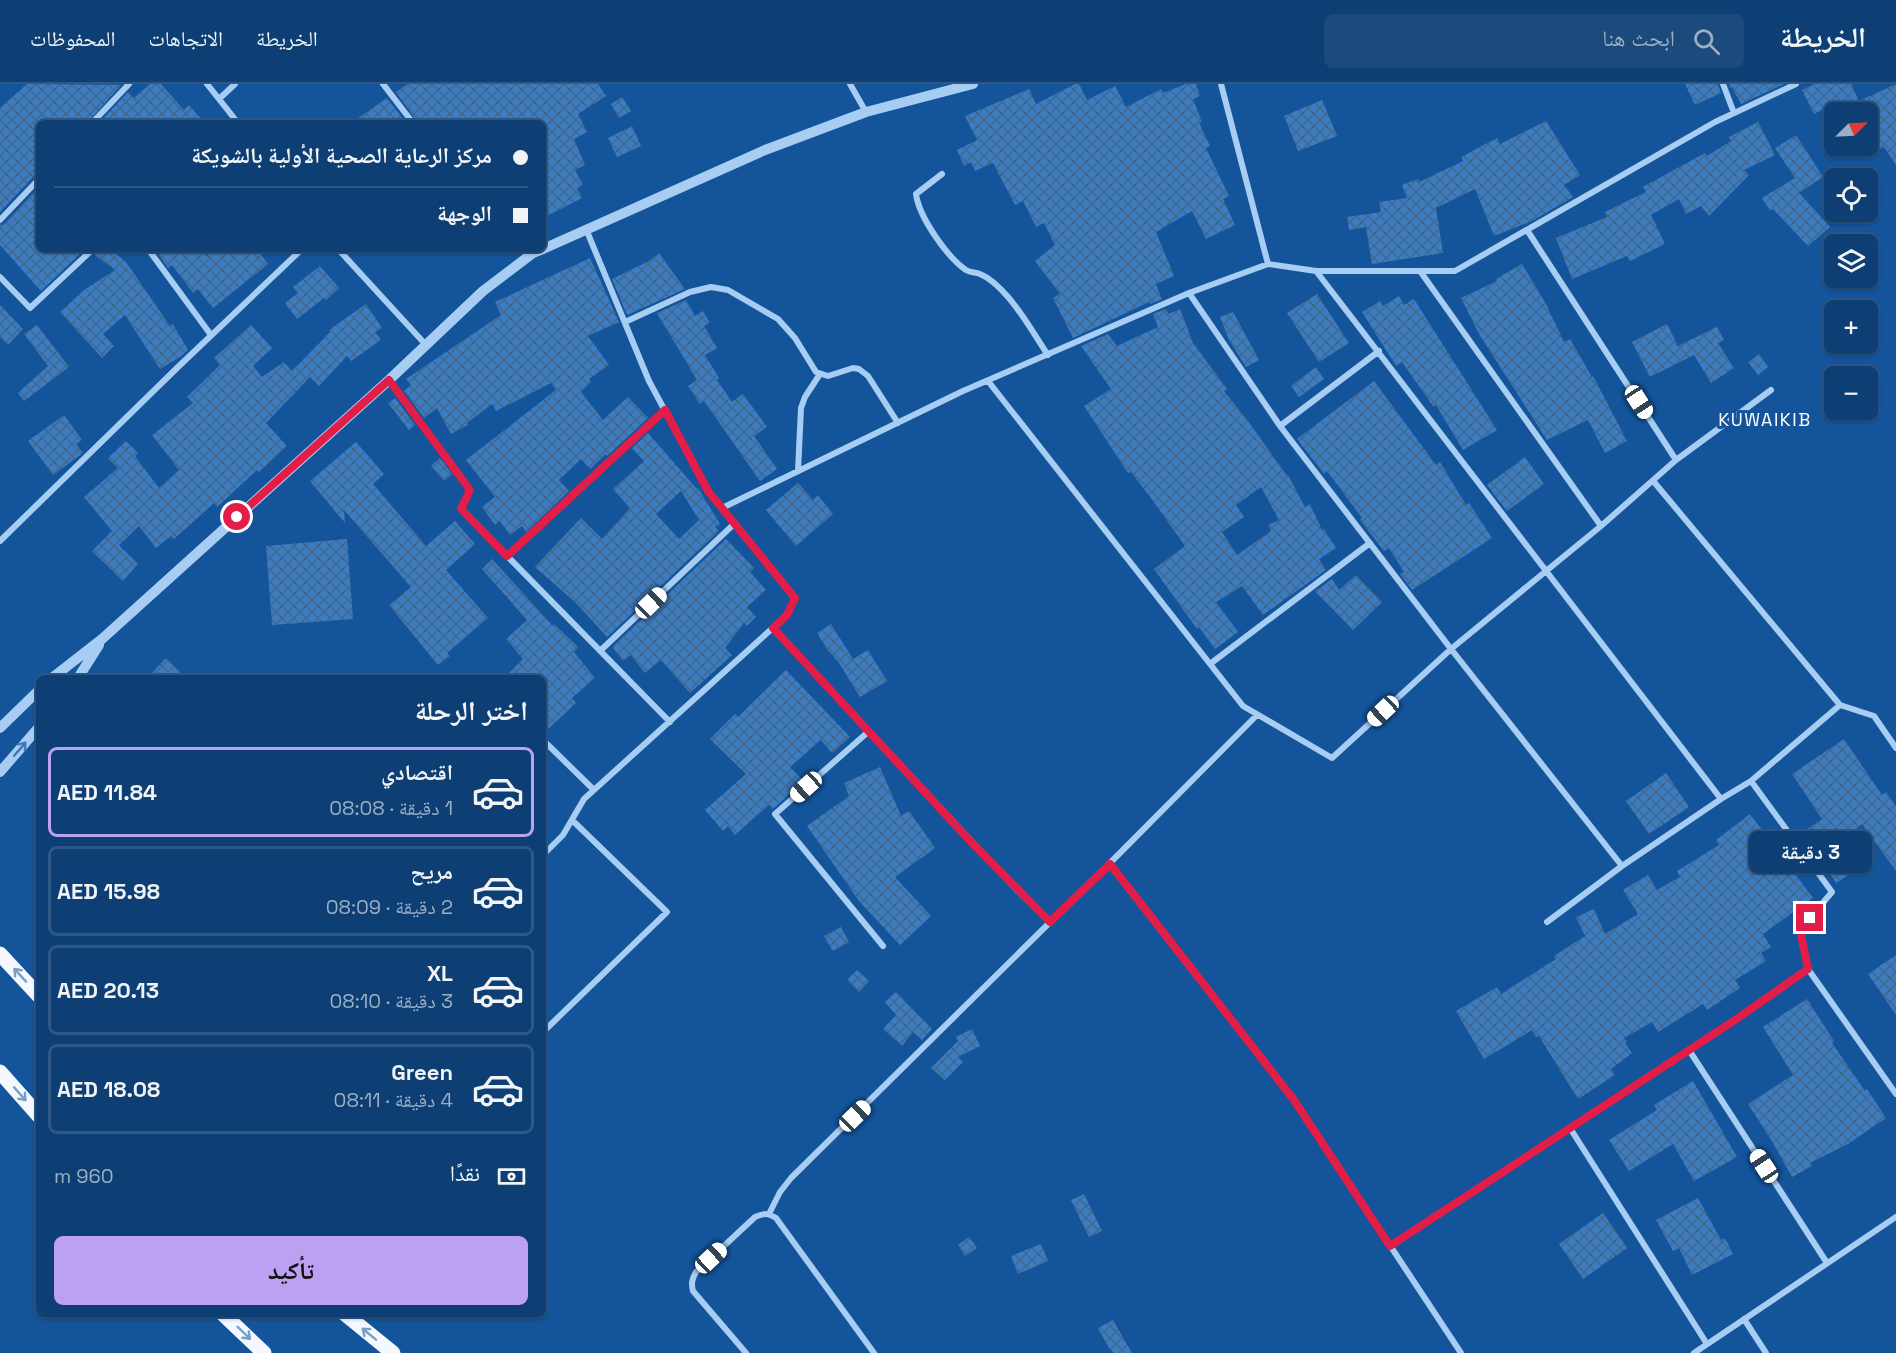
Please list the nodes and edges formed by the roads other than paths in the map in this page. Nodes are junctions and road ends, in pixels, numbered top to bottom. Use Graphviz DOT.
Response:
graph roads {
  1 [pos="129,84"];
  2 [pos="207,84"];
  3 [pos="235,84"];
  4 [pos="383,84"];
  5 [pos="850,84"];
  6 [pos="973,84"];
  7 [pos="1221,84"];
  8 [pos="1723,84"];
  9 [pos="1796,84"];
  10 [pos="219,99"];
  11 [pos="866,112"];
  12 [pos="1734,113"];
  13 [pos="95,120"];
  14 [pos="232,120"];
  15 [pos="411,120"];
  16 [pos="942,174"];
  17 [pos="36,182"];
  18 [pos="0,220"];
  19 [pos="586,229"];
  20 [pos="1527,230"];
  21 [pos="546,246"];
  22 [pos="90,252"];
  23 [pos="150,252"];
  24 [pos="299,252"];
  25 [pos="341,252"];
  26 [pos="534,252"];
  27 [pos="1268,264"];
  28 [pos="1316,271"];
  29 [pos="1420,271"];
  30 [pos="0,277"];
  31 [pos="1189,293"];
  32 [pos="625,322"];
  33 [pos="211,335"];
  34 [pos="426,345"];
  35 [pos="1378,351"];
  36 [pos="1047,355"];
  37 [pos="820,375"];
  38 [pos="389,380"];
  39 [pos="988,381"];
  40 [pos="1771,390"];
  41 [pos="665,410"];
  42 [pos="898,423"];
  43 [pos="1280,426"];
  44 [pos="1676,460"];
  45 [pos="798,471"];
  46 [pos="1654,482"];
  47 [pos="722,508"];
  48 [pos="735,523"];
  49 [pos="1601,526"];
  50 [pos="0,541"];
  51 [pos="1370,543"];
  52 [pos="507,556"];
  53 [pos="1546,571"];
  54 [pos="773,628"];
  55 [pos="102,639"];
  56 [pos="1451,649"];
  57 [pos="600,651"];
  58 [pos="1210,664"];
  59 [pos="56,675"];
  60 [pos="80,675"];
  61 [pos="36,693"];
  62 [pos="1840,705"];
  63 [pos="1257,715"];
  64 [pos="670,722"];
  65 [pos="0,728"];
  66 [pos="36,730"];
  67 [pos="868,732"];
  68 [pos="546,743"];
  69 [pos="1896,748"];
  70 [pos="0,772"];
  71 [pos="1751,781"];
  72 [pos="594,790"];
  73 [pos="1721,799"];
  74 [pos="572,819"];
  75 [pos="546,852"];
  76 [pos="1110,864"];
  77 [pos="1622,866"];
  78 [pos="1050,922"];
  79 [pos="1547,922"];
  80 [pos="883,946"];
  81 [pos="0,954"];
  82 [pos="1808,969"];
  83 [pos="36,993"];
  84 [pos="546,1029"];
  85 [pos="1689,1050"];
  86 [pos="0,1072"];
  87 [pos="1896,1094"];
  88 [pos="36,1113"];
  89 [pos="1570,1128"];
  90 [pos="769,1214"];
  91 [pos="1896,1217"];
  92 [pos="1390,1246"];
  93 [pos="1827,1263"];
  94 [pos="226,1317"];
  95 [pos="349,1317"];
  96 [pos="1744,1319"];
  97 [pos="1707,1344"];
  98 [pos="264,1353"];
  99 [pos="393,1353"];
  100 [pos="746,1353"];
  101 [pos="874,1353"];
  102 [pos="1461,1353"];
  103 [pos="1694,1353"];
  104 [pos="1766,1353"];
  1 -- 13 [label="street"];
  2 -- 10 [label="street"];
  3 -- 10 [label="street"];
  4 -- 15 [label="street"];
  5 -- 11 [label="street"];
  6 -- 11 [label="street"];
  7 -- 27 [label="street"];
  8 -- 12 [label="street"];
  9 -- 12 [label="street"];
  10 -- 14 [label="street"];
  11 -- 19 [label="street"];
  12 -- 20 [label="street"];
  16 -- 36 [label="street"];
  17 -- 18 [label="street"];
  19 -- 21 [label="street"];
  19 -- 32 [label="street"];
  20 -- 29 [label="street"];
  20 -- 44 [label="street"];
  22 -- 30 [label="street"];
  23 -- 33 [label="street"];
  24 -- 33 [label="street"];
  25 -- 34 [label="street"];
  26 -- 34 [label="street"];
  27 -- 28 [label="street"];
  27 -- 31 [label="street"];
  28 -- 29 [label="street"];
  28 -- 35 [label="street"];
  29 -- 49 [label="street"];
  31 -- 36 [label="street"];
  31 -- 43 [label="street"];
  32 -- 37 [label="street"];
  32 -- 41 [label="street"];
  33 -- 50 [label="street"];
  34 -- 38 [label="street"];
  35 -- 43 [label="street"];
  35 -- 53 [label="street"];
  36 -- 39 [label="street"];
  37 -- 42 [label="street"];
  37 -- 45 [label="street"];
  38 -- 52 [label="street"];
  38 -- 55 [label="street"];
  39 -- 42 [label="street"];
  39 -- 58 [label="street"];
  40 -- 44 [label="street"];
  41 -- 47 [label="street"];
  41 -- 52 [label="street"];
  42 -- 45 [label="street"];
  43 -- 51 [label="street"];
  44 -- 46 [label="street"];
  45 -- 47 [label="street"];
  46 -- 49 [label="street"];
  46 -- 62 [label="street"];
  47 -- 48 [label="street"];
  48 -- 54 [label="street"];
  48 -- 57 [label="street"];
  49 -- 53 [label="street"];
  51 -- 56 [label="street"];
  51 -- 58 [label="street"];
  52 -- 57 [label="street"];
  53 -- 56 [label="street"];
  53 -- 73 [label="street"];
  54 -- 64 [label="street"];
  54 -- 67 [label="street"];
  55 -- 59 [label="street"];
  55 -- 60 [label="street"];
  56 -- 63 [label="street"];
  56 -- 77 [label="street"];
  57 -- 64 [label="street"];
  58 -- 63 [label="street"];
  61 -- 65 [label="street"];
  62 -- 69 [label="street"];
  62 -- 71 [label="street"];
  63 -- 76 [label="street"];
  64 -- 72 [label="street"];
  70 -- 66 [label="street, one-way"];
  67 -- 78 [label="street"];
  67 -- 80 [label="street"];
  68 -- 72 [label="street"];
  71 -- 73 [label="street"];
  71 -- 82 [label="street"];
  72 -- 74 [label="street"];
  73 -- 77 [label="street"];
  74 -- 75 [label="street"];
  74 -- 84 [label="street"];
  76 -- 78 [label="street"];
  76 -- 92 [label="street"];
  77 -- 79 [label="street"];
  78 -- 90 [label="street"];
  83 -- 81 [label="main road, one-way"];
  82 -- 85 [label="street"];
  82 -- 87 [label="street"];
  85 -- 89 [label="street"];
  85 -- 93 [label="street"];
  86 -- 88 [label="main road, one-way"];
  89 -- 92 [label="street"];
  89 -- 97 [label="street"];
  90 -- 100 [label="street"];
  90 -- 101 [label="street"];
  91 -- 93 [label="street"];
  92 -- 102 [label="street"];
  93 -- 96 [label="street"];
  94 -- 98 [label="main road, one-way"];
  99 -- 95 [label="main road, one-way"];
  96 -- 97 [label="street"];
  96 -- 104 [label="street"];
  97 -- 103 [label="street"];
}
